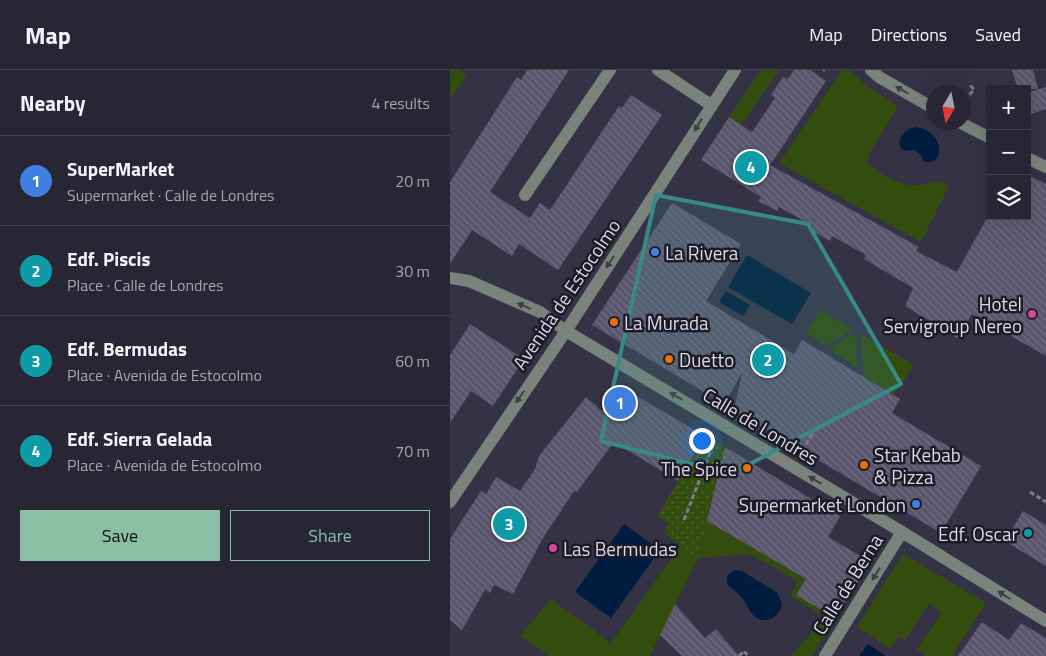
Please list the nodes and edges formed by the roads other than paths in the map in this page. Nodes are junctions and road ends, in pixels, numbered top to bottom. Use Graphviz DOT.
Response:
graph roads {
  1 [pos="610,70"];
  2 [pos="658,70"];
  3 [pos="735,70"];
  4 [pos="871,70"];
  5 [pos="926,103"];
  6 [pos="711,105"];
  7 [pos="971,128"];
  8 [pos="986,136"];
  9 [pos="1031,160"];
  10 [pos="1046,167"];
  11 [pos="525,196"];
  12 [pos="450,278"];
  13 [pos="566,331"];
  14 [pos="450,502"];
  15 [pos="902,532"];
  16 [pos="1046,621"];
  17 [pos="825,656"];
  1 -- 11 [label="street"];
  2 -- 6 [label="street"];
  3 -- 6 [label="street, Avenida de Estocolmo"];
  5 -- 4 [label="street, one-way"];
  6 -- 13 [label="street, Avenida de Estocolmo, one-way"];
  7 -- 8 [label="street"];
  9 -- 10 [label="street"];
  13 -- 12 [label="street, Calle de Londres, one-way"];
  13 -- 14 [label="street, Avenida de Estocolmo, one-way"];
  15 -- 13 [label="street, Calle de Londres, one-way"];
  16 -- 15 [label="street, Calle de Londres, one-way"];
  15 -- 17 [label="street, Calle de Berna, one-way"];
}
